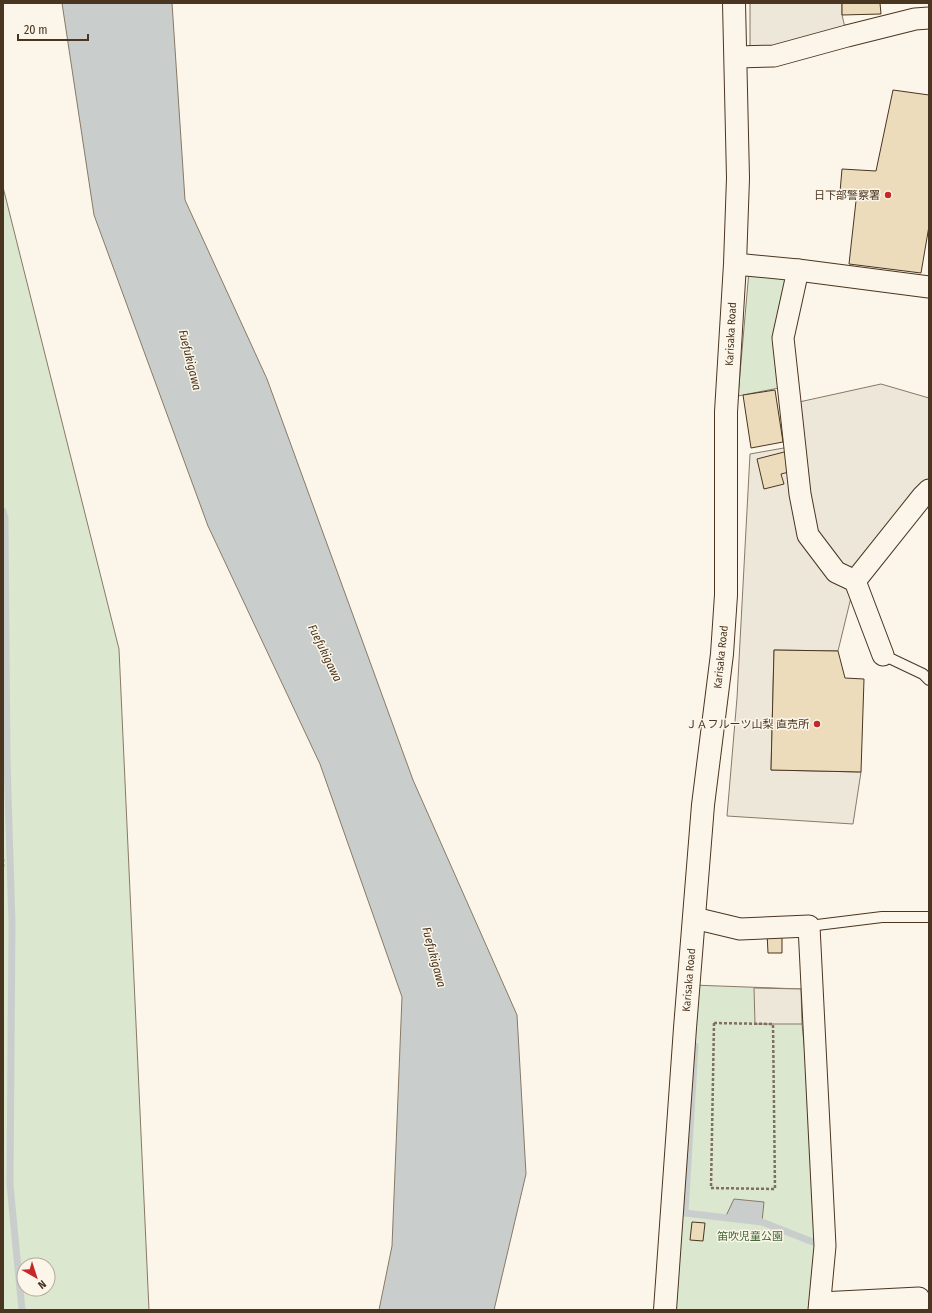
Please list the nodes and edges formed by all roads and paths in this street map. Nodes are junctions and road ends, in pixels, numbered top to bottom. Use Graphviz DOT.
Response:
graph roads {
  1 [pos="734,3"];
  2 [pos="920,14"];
  3 [pos="736,57"];
  4 [pos="735,264"];
  5 [pos="798,270"];
  6 [pos="929,287"];
  7 [pos="929,490"];
  8 [pos="855,581"];
  9 [pos="883,655"];
  10 [pos="929,680"];
  11 [pos="3,859"];
  12 [pos="3,869"];
  13 [pos="929,917"];
  14 [pos="694,918"];
  15 [pos="809,926"];
  16 [pos="773,1024"];
  17 [pos="820,1307"];
  18 [pos="665,1310"];
  19 [pos="917,1310"];
  1 -- 3 [label="highway, Karisaka Road"];
  2 -- 3 [label="street"];
  3 -- 4 [label="highway, Karisaka Road"];
  4 -- 5 [label="street"];
  4 -- 14 [label="highway, Karisaka Road"];
  5 -- 6 [label="street"];
  5 -- 8 [label="street"];
  7 -- 8 [label="street"];
  8 -- 9 [label="street"];
  9 -- 10 [label="lane"];
  11 -- 12 [label="path"];
  13 -- 15 [label="lane"];
  14 -- 15 [label="street"];
  14 -- 18 [label="highway, Karisaka Road"];
  15 -- 17 [label="street"];
  16 -- 16 [label="path"];
  17 -- 19 [label="street"];
}
